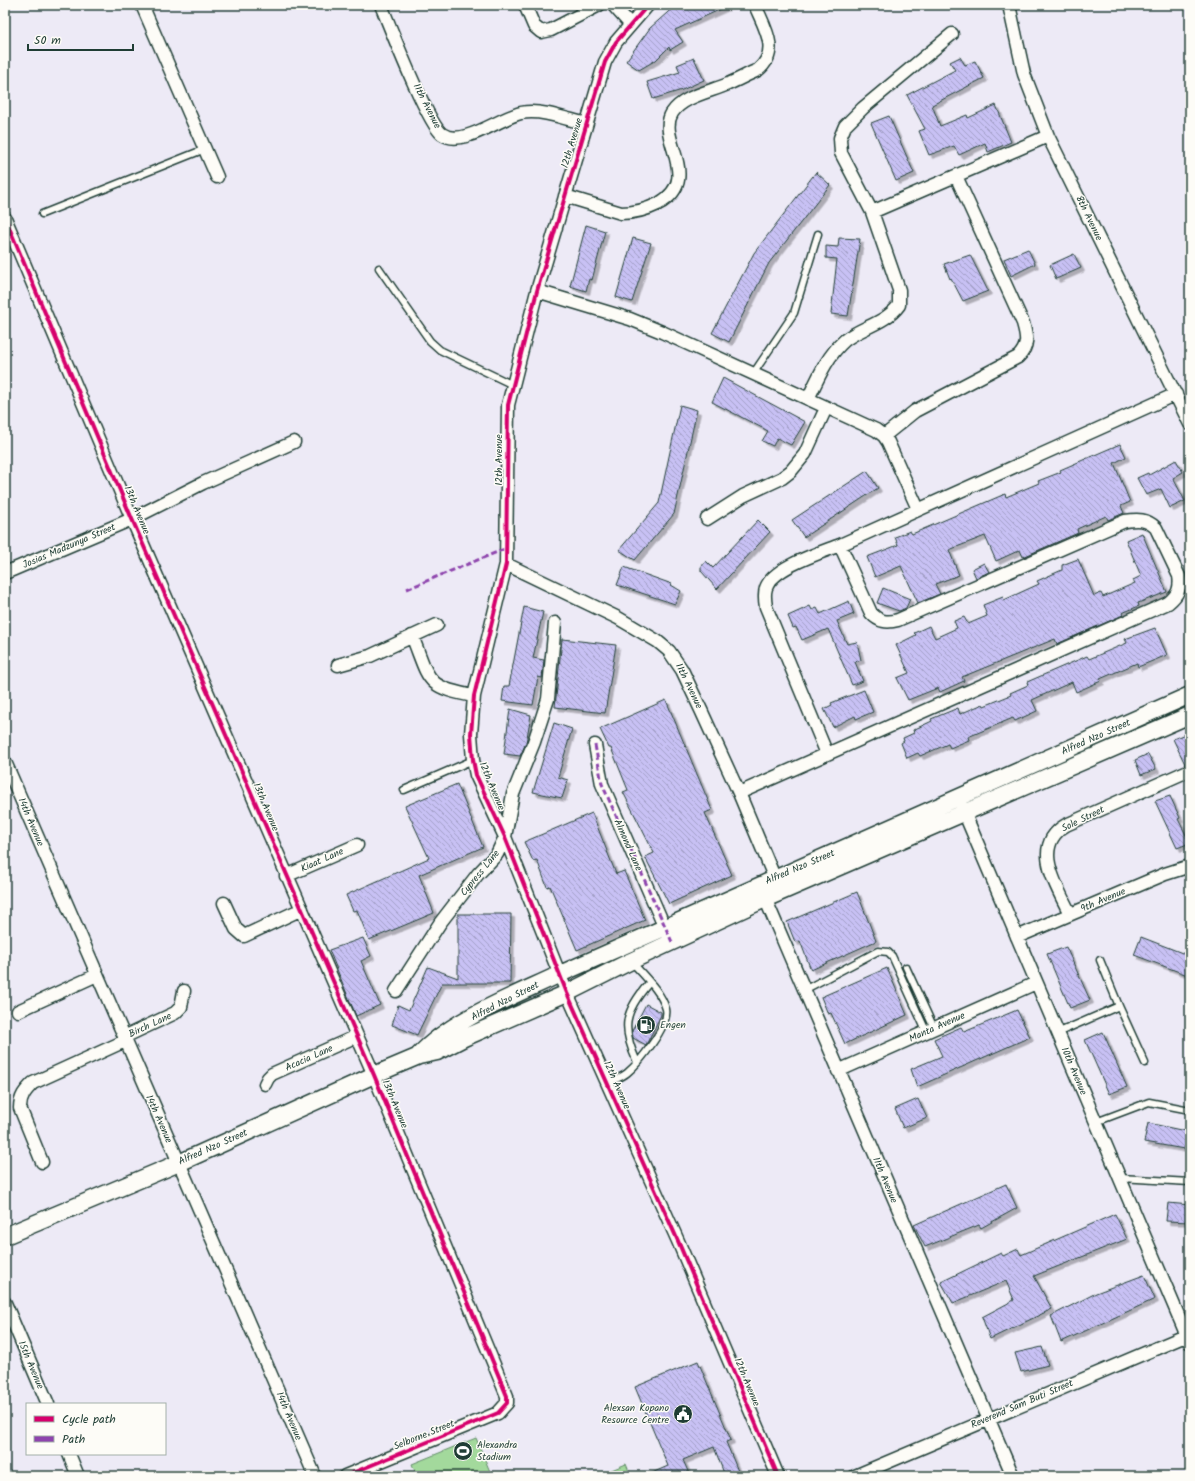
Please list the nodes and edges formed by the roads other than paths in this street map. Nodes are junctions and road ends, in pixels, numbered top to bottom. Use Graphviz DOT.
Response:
graph roads {
  1 [pos="142,5"];
  2 [pos="381,5"];
  3 [pos="525,5"];
  4 [pos="598,5"];
  5 [pos="613,5"];
  6 [pos="648,5"];
  7 [pos="754,5"];
  8 [pos="1009,5"];
  9 [pos="630,24"];
  10 [pos="952,34"];
  11 [pos="586,124"];
  12 [pos="1048,136"];
  13 [pos="205,149"];
  14 [pos="956,176"];
  15 [pos="217,177"];
  16 [pos="565,196"];
  17 [pos="872,212"];
  18 [pos="42,214"];
  19 [pos="5,218"];
  20 [pos="818,234"];
  21 [pos="379,268"];
  22 [pos="537,290"];
  23 [pos="753,374"];
  24 [pos="513,385"];
  25 [pos="1176,394"];
  26 [pos="808,399"];
  27 [pos="826,408"];
  28 [pos="1190,424"];
  29 [pos="884,436"];
  30 [pos="294,442"];
  31 [pos="918,510"];
  32 [pos="132,519"];
  33 [pos="707,519"];
  34 [pos="840,545"];
  35 [pos="506,564"];
  36 [pos="5,573"];
  37 [pos="555,623"];
  38 [pos="437,625"];
  39 [pos="412,636"];
  40 [pos="338,665"];
  41 [pos="1190,695"];
  42 [pos="474,696"];
  43 [pos="1190,715"];
  44 [pos="595,744"];
  45 [pos="826,754"];
  46 [pos="473,760"];
  47 [pos="5,762"];
  48 [pos="1190,770"];
  49 [pos="404,790"];
  50 [pos="739,793"];
  51 [pos="961,806"];
  52 [pos="505,837"];
  53 [pos="357,845"];
  54 [pos="1190,866"];
  55 [pos="286,876"];
  56 [pos="774,878"];
  57 [pos="759,884"];
  58 [pos="781,893"];
  59 [pos="765,899"];
  60 [pos="224,903"];
  61 [pos="302,909"];
  62 [pos="1070,914"];
  63 [pos="665,926"];
  64 [pos="1017,938"];
  65 [pos="672,942"];
  66 [pos="628,953"];
  67 [pos="1100,960"];
  68 [pos="906,967"];
  69 [pos="560,974"];
  70 [pos="97,975"];
  71 [pos="649,983"];
  72 [pos="1036,983"];
  73 [pos="804,990"];
  74 [pos="184,991"];
  75 [pos="396,991"];
  76 [pos="567,993"];
  77 [pos="1119,1006"];
  78 [pos="18,1011"];
  79 [pos="930,1030"];
  80 [pos="1057,1033"];
  81 [pos="357,1036"];
  82 [pos="124,1039"];
  83 [pos="419,1056"];
  84 [pos="637,1062"];
  85 [pos="1145,1063"];
  86 [pos="838,1071"];
  87 [pos="374,1075"];
  88 [pos="607,1083"];
  89 [pos="265,1084"];
  90 [pos="1190,1110"];
  91 [pos="1096,1122"];
  92 [pos="42,1162"];
  93 [pos="178,1163"];
  94 [pos="1119,1178"];
  95 [pos="1190,1182"];
  96 [pos="5,1236"];
  97 [pos="5,1303"];
  98 [pos="1189,1338"];
  99 [pos="48,1403"];
  100 [pos="507,1404"];
  101 [pos="988,1418"];
  102 [pos="69,1455"];
  103 [pos="78,1476"];
  104 [pos="315,1476"];
  105 [pos="345,1476"];
  106 [pos="778,1476"];
  107 [pos="855,1476"];
  108 [pos="1013,1476"];
  1 -- 13 [label="street"];
  2 -- 11 [label="street, 11th Avenue"];
  3 -- 4 [label="street"];
  5 -- 9 [label="street"];
  6 -- 9 [label="street, 12th Avenue"];
  7 -- 16 [label="street"];
  8 -- 12 [label="street, 8th Avenue"];
  9 -- 11 [label="street, 12th Avenue"];
  10 -- 17 [label="street"];
  11 -- 16 [label="street, 12th Avenue"];
  12 -- 14 [label="street"];
  12 -- 25 [label="street, 8th Avenue"];
  13 -- 15 [label="street"];
  13 -- 18 [label="lane"];
  14 -- 17 [label="street"];
  14 -- 29 [label="street"];
  16 -- 22 [label="street, 12th Avenue"];
  17 -- 26 [label="street"];
  19 -- 32 [label="street, 13th Avenue"];
  20 -- 23 [label="lane"];
  21 -- 24 [label="lane"];
  22 -- 23 [label="street"];
  22 -- 24 [label="street, 12th Avenue"];
  23 -- 26 [label="street"];
  24 -- 35 [label="street, 12th Avenue"];
  25 -- 28 [label="street, 8th Avenue"];
  25 -- 31 [label="street"];
  26 -- 27 [label="street"];
  27 -- 29 [label="street"];
  27 -- 33 [label="street"];
  29 -- 31 [label="street"];
  30 -- 32 [label="street, Josias Madzunya Street"];
  31 -- 34 [label="street"];
  32 -- 36 [label="street, Josias Madzunya Street"];
  32 -- 55 [label="street, 13th Avenue"];
  34 -- 45 [label="street"];
  34 -- 45 [label="street"];
  35 -- 42 [label="street, 12th Avenue"];
  35 -- 50 [label="street, 11th Avenue"];
  37 -- 52 [label="street, Cypress Lane"];
  38 -- 39 [label="street"];
  39 -- 40 [label="street"];
  39 -- 42 [label="street"];
  41 -- 51 [label="street, Alfred Nzo Street"];
  42 -- 46 [label="street, 12th Avenue"];
  43 -- 51 [label="street, Alfred Nzo Street"];
  44 -- 63 [label="street, Almond Lane"];
  45 -- 50 [label="street"];
  46 -- 49 [label="lane"];
  46 -- 52 [label="street, 12th Avenue"];
  47 -- 70 [label="street, 14th Avenue"];
  48 -- 62 [label="street, Sole Street"];
  50 -- 56 [label="street, 11th Avenue"];
  51 -- 56 [label="street, Alfred Nzo Street"];
  51 -- 58 [label="street, Alfred Nzo Street"];
  51 -- 64 [label="street, 10th Avenue"];
  52 -- 69 [label="street, 12th Avenue"];
  52 -- 75 [label="street, Cypress Lane"];
  53 -- 55 [label="street, Kiaat Lane"];
  54 -- 62 [label="street, 9th Avenue"];
  55 -- 61 [label="street, 13th Avenue"];
  56 -- 57 [label="street, Alfred Nzo Street"];
  56 -- 58 [label="street, 11th Avenue"];
  57 -- 59 [label="street, 11th Avenue"];
  57 -- 63 [label="street, Alfred Nzo Street"];
  58 -- 59 [label="street, Alfred Nzo Street"];
  59 -- 65 [label="street, Alfred Nzo Street"];
  59 -- 73 [label="street, 11th Avenue"];
  60 -- 61 [label="street"];
  61 -- 81 [label="street, 13th Avenue"];
  62 -- 64 [label="street, 9th Avenue"];
  63 -- 65 [label="street, Almond Lane"];
  63 -- 66 [label="street, Alfred Nzo Street"];
  64 -- 72 [label="street, 10th Avenue"];
  65 -- 66 [label="street, Alfred Nzo Street"];
  66 -- 69 [label="street, Alfred Nzo Street"];
  66 -- 71 [label="lane"];
  66 -- 76 [label="street, Alfred Nzo Street"];
  67 -- 77 [label="lane"];
  68 -- 79 [label="lane"];
  69 -- 76 [label="street, 12th Avenue"];
  69 -- 83 [label="street, Alfred Nzo Street"];
  70 -- 78 [label="street"];
  70 -- 82 [label="street, 14th Avenue"];
  71 -- 84 [label="lane"];
  71 -- 84 [label="lane"];
  72 -- 79 [label="street, Manta Avenue"];
  72 -- 80 [label="street, 10th Avenue"];
  73 -- 79 [label="lane"];
  73 -- 86 [label="street, 11th Avenue"];
  74 -- 82 [label="street, Birch Lane"];
  76 -- 83 [label="street, Alfred Nzo Street"];
  76 -- 88 [label="street, 12th Avenue"];
  77 -- 80 [label="lane"];
  77 -- 85 [label="lane"];
  79 -- 86 [label="street, Manta Avenue"];
  80 -- 91 [label="street, 10th Avenue"];
  81 -- 87 [label="street, 13th Avenue"];
  81 -- 89 [label="street, Acacia Lane"];
  82 -- 92 [label="street, Birch Lane"];
  82 -- 93 [label="street, 14th Avenue"];
  83 -- 87 [label="street, Alfred Nzo Street"];
  84 -- 88 [label="lane"];
  86 -- 101 [label="street, 11th Avenue"];
  87 -- 93 [label="street, Alfred Nzo Street"];
  87 -- 100 [label="street, 13th Avenue"];
  88 -- 106 [label="street, 12th Avenue"];
  90 -- 91 [label="lane"];
  91 -- 94 [label="street, 10th Avenue"];
  93 -- 96 [label="street, Alfred Nzo Street"];
  93 -- 104 [label="street, 14th Avenue"];
  94 -- 95 [label="lane"];
  94 -- 98 [label="street, 10th Avenue"];
  97 -- 99 [label="street, 15th Avenue"];
  98 -- 101 [label="street, Reverend Sam Buti Street"];
  100 -- 105 [label="street, Selborne Street"];
  101 -- 107 [label="street, Reverend Sam Buti Street"];
  101 -- 108 [label="street, 11th Avenue"];
  102 -- 103 [label="street"];
}
